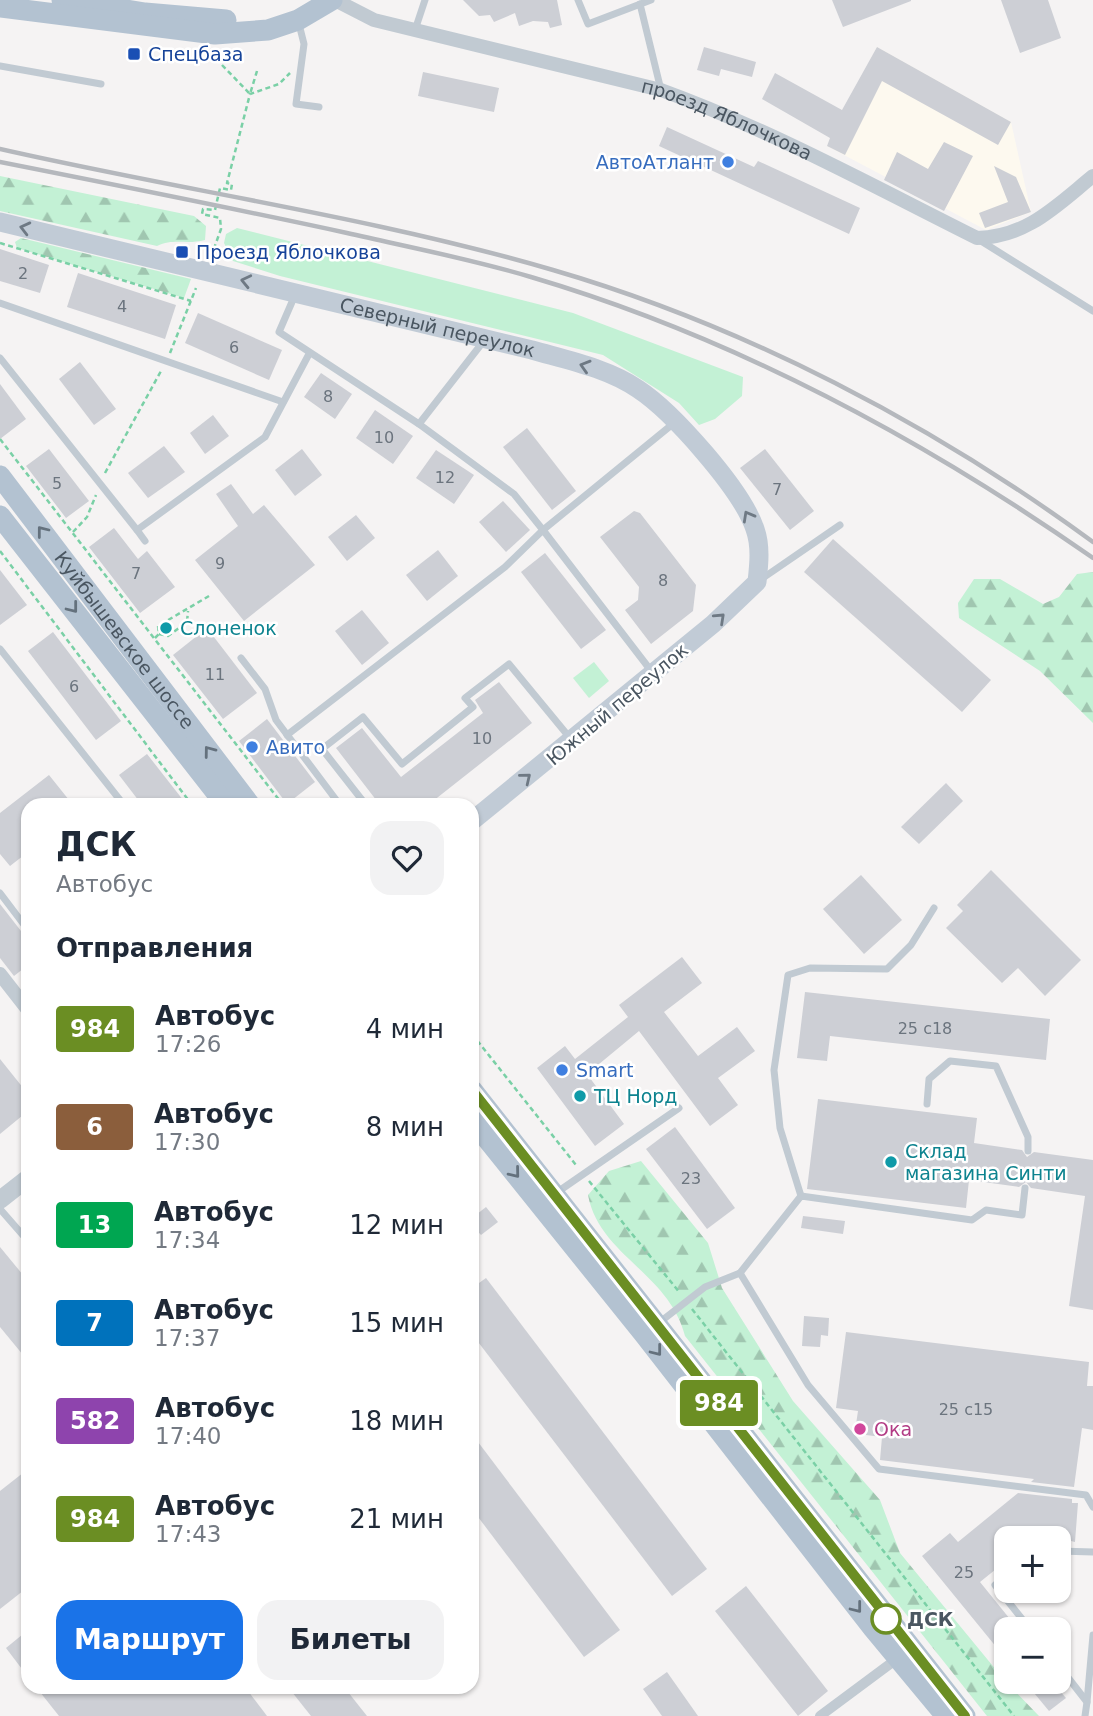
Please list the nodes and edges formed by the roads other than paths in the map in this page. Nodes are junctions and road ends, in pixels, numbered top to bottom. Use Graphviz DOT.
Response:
graph roads {
  1 [pos="62,0"];
  2 [pos="332,0"];
  3 [pos="425,0"];
  4 [pos="578,0"];
  5 [pos="650,0"];
  6 [pos="1,4"];
  7 [pos="640,4"];
  8 [pos="298,20"];
  9 [pos="415,30"];
  10 [pos="0,66"];
  11 [pos="101,84"];
  12 [pos="661,90"];
  13 [pos="319,107"];
  14 [pos="1093,176"];
  15 [pos="0,222"];
  16 [pos="977,238"];
  17 [pos="296,293"];
  18 [pos="0,303"];
  19 [pos="1093,311"];
  20 [pos="485,338"];
  21 [pos="309,354"];
  22 [pos="0,358"];
  23 [pos="283,402"];
  24 [pos="677,420"];
  25 [pos="419,424"];
  26 [pos="0,476"];
  27 [pos="0,516"];
  28 [pos="840,525"];
  29 [pos="137,530"];
  30 [pos="543,530"];
  31 [pos="145,541"];
  32 [pos="757,582"];
  33 [pos="0,649"];
  34 [pos="241,658"];
  35 [pos="653,673"];
  36 [pos="287,735"];
  37 [pos="573,741"];
  38 [pos="118,798"];
  39 [pos="221,798"];
  40 [pos="245,798"];
  41 [pos="335,798"];
  42 [pos="360,798"];
  43 [pos="479,815"];
  44 [pos="0,893"];
  45 [pos="934,908"];
  46 [pos="21,921"];
  47 [pos="0,974"];
  48 [pos="21,1001"];
  49 [pos="479,1099"];
  50 [pos="927,1104"];
  51 [pos="679,1108"];
  52 [pos="479,1129"];
  53 [pos="1028,1151"];
  54 [pos="21,1184"];
  55 [pos="1025,1188"];
  56 [pos="555,1193"];
  57 [pos="801,1196"];
  58 [pos="0,1200"];
  59 [pos="0,1209"];
  60 [pos="21,1233"];
  61 [pos="740,1273"];
  62 [pos="659,1323"];
  63 [pos="1093,1507"];
  64 [pos="1071,1551"];
  65 [pos="1093,1552"];
  66 [pos="1009,1603"];
  67 [pos="1020,1617"];
  68 [pos="1093,1635"];
  69 [pos="899,1658"];
  70 [pos="1071,1681"];
  71 [pos="1087,1702"];
  72 [pos="820,1716"];
  73 [pos="946,1716"];
  74 [pos="965,1716"];
  75 [pos="1085,1716"];
  1 -- 2 [label="main road"];
  2 -- 8 [label="main road"];
  2 -- 9 [label="street, проезд Яблочкова"];
  3 -- 9 [label="lane"];
  4 -- 7 [label="lane"];
  5 -- 7 [label="lane"];
  6 -- 8 [label="main road"];
  7 -- 12 [label="lane"];
  8 -- 13 [label="lane"];
  9 -- 12 [label="street, проезд Яблочкова"];
  10 -- 11 [label="lane"];
  12 -- 16 [label="street, проезд Яблочкова"];
  14 -- 16 [label="street"];
  17 -- 15 [label="main road, Северный переулок, one-way"];
  16 -- 19 [label="lane"];
  17 -- 20 [label="main road, Северный переулок"];
  17 -- 21 [label="lane"];
  18 -- 23 [label="lane"];
  24 -- 20 [label="main road, Северный переулок, one-way"];
  20 -- 25 [label="lane"];
  21 -- 23 [label="lane"];
  21 -- 25 [label="lane"];
  22 -- 29 [label="lane"];
  23 -- 29 [label="lane"];
  24 -- 30 [label="lane"];
  32 -- 24 [label="main road, Северный переулок, one-way"];
  25 -- 30 [label="lane"];
  40 -- 26 [label="main road, Куйбышевское шоссе, one-way"];
  27 -- 39 [label="main road, Куйбышевское шоссе, one-way"];
  28 -- 32 [label="lane"];
  29 -- 31 [label="lane"];
  30 -- 35 [label="lane"];
  30 -- 36 [label="lane"];
  35 -- 32 [label="main road, Южный переулок, one-way"];
  33 -- 38 [label="lane"];
  34 -- 36 [label="lane"];
  35 -- 37 [label="main road, Южный переулок"];
  36 -- 41 [label="lane"];
  37 -- 42 [label="lane"];
  43 -- 37 [label="main road, Южный переулок, one-way"];
  44 -- 46 [label="lane"];
  45 -- 57 [label="lane"];
  47 -- 48 [label="street"];
  49 -- 56 [label="main road"];
  50 -- 53 [label="lane"];
  51 -- 56 [label="lane"];
  52 -- 69 [label="main road, one-way"];
  54 -- 58 [label="street"];
  55 -- 57 [label="lane"];
  56 -- 62 [label="main road"];
  57 -- 61 [label="lane"];
  59 -- 60 [label="lane"];
  61 -- 62 [label="lane"];
  61 -- 63 [label="lane"];
  62 -- 74 [label="main road"];
  64 -- 65 [label="lane"];
  66 -- 67 [label="lane"];
  68 -- 71 [label="lane"];
  69 -- 72 [label="street"];
  69 -- 73 [label="main road"];
  70 -- 71 [label="lane"];
  71 -- 75 [label="lane"];
}
